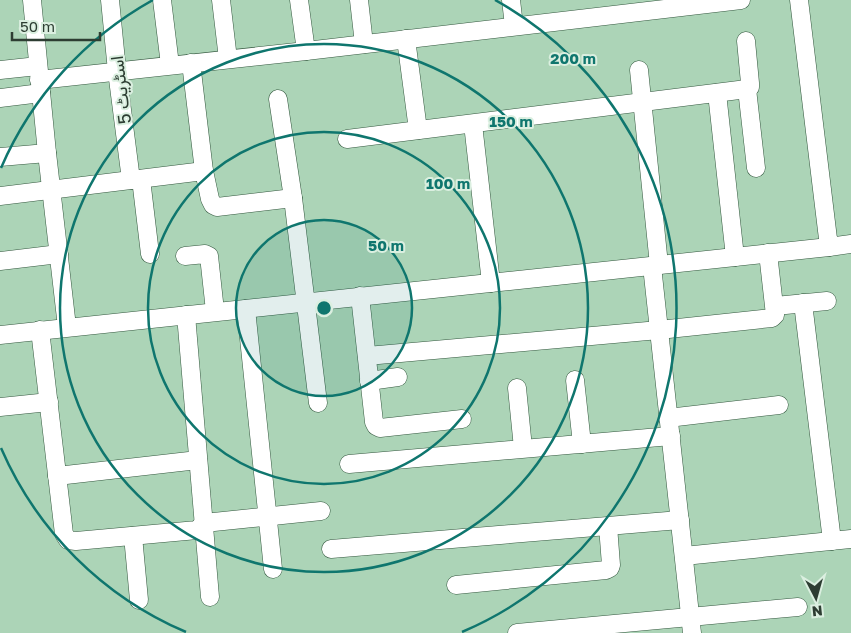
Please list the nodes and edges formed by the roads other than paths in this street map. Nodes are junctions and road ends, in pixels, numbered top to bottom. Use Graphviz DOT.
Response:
graph roads {
  1 [pos="32,0"];
  2 [pos="110,0"];
  3 [pos="162,0"];
  4 [pos="221,0"];
  5 [pos="299,0"];
  6 [pos="359,0"];
  7 [pos="512,0"];
  8 [pos="741,0"];
  9 [pos="799,0"];
  10 [pos="514,26"];
  11 [pos="406,39"];
  12 [pos="746,41"];
  13 [pos="364,44"];
  14 [pos="306,51"];
  15 [pos="228,59"];
  16 [pos="191,63"];
  17 [pos="170,65"];
  18 [pos="0,70"];
  19 [pos="639,70"];
  20 [pos="117,71"];
  21 [pos="39,80"];
  22 [pos="747,89"];
  23 [pos="717,93"];
  24 [pos="0,98"];
  25 [pos="278,100"];
  26 [pos="642,101"];
  27 [pos="473,124"];
  28 [pos="418,130"];
  29 [pos="347,139"];
  30 [pos="47,153"];
  31 [pos="0,157"];
  32 [pos="756,168"];
  33 [pos="204,171"];
  34 [pos="136,180"];
  35 [pos="52,190"];
  36 [pos="0,196"];
  37 [pos="294,198"];
  38 [pos="851,244"];
  39 [pos="829,247"];
  40 [pos="768,253"];
  41 [pos="59,254"];
  42 [pos="150,254"];
  43 [pos="185,256"];
  44 [pos="735,257"];
  45 [pos="0,261"];
  46 [pos="655,265"];
  47 [pos="490,282"];
  48 [pos="360,296"];
  49 [pos="828,301"];
  50 [pos="306,302"];
  51 [pos="803,303"];
  52 [pos="775,306"];
  53 [pos="246,309"];
  54 [pos="215,312"];
  55 [pos="186,315"];
  56 [pos="67,327"];
  57 [pos="40,330"];
  58 [pos="659,330"];
  59 [pos="0,335"];
  60 [pos="367,356"];
  61 [pos="398,377"];
  62 [pos="369,380"];
  63 [pos="576,380"];
  64 [pos="517,388"];
  65 [pos="49,402"];
  66 [pos="318,403"];
  67 [pos="779,405"];
  68 [pos="0,407"];
  69 [pos="668,418"];
  70 [pos="462,419"];
  71 [pos="671,436"];
  72 [pos="582,444"];
  73 [pos="523,448"];
  74 [pos="198,460"];
  75 [pos="349,464"];
  76 [pos="57,476"];
  77 [pos="321,511"];
  78 [pos="268,517"];
  79 [pos="680,520"];
  80 [pos="204,523"];
  81 [pos="608,526"];
  82 [pos="133,536"];
  83 [pos="851,539"];
  84 [pos="832,541"];
  85 [pos="331,549"];
  86 [pos="684,556"];
  87 [pos="273,569"];
  88 [pos="456,585"];
  89 [pos="210,597"];
  90 [pos="139,600"];
  91 [pos="798,607"];
  92 [pos="691,625"];
  93 [pos="517,633"];
  1 -- 21 [label="street"];
  2 -- 20 [label="street, اسٹریٹ 5"];
  3 -- 17 [label="street"];
  4 -- 15 [label="street"];
  5 -- 14 [label="street"];
  6 -- 13 [label="street"];
  7 -- 10 [label="street"];
  8 -- 10 [label="street"];
  9 -- 39 [label="street"];
  10 -- 11 [label="street"];
  11 -- 13 [label="street"];
  11 -- 28 [label="street"];
  12 -- 22 [label="street"];
  13 -- 14 [label="street"];
  14 -- 15 [label="street"];
  15 -- 16 [label="street"];
  16 -- 17 [label="street"];
  16 -- 33 [label="street"];
  17 -- 20 [label="street"];
  18 -- 21 [label="street"];
  19 -- 26 [label="street"];
  20 -- 21 [label="street"];
  20 -- 34 [label="street, اسٹریٹ 5"];
  21 -- 24 [label="street"];
  21 -- 30 [label="street"];
  22 -- 23 [label="street"];
  22 -- 32 [label="street"];
  23 -- 26 [label="street"];
  23 -- 44 [label="street"];
  25 -- 37 [label="street"];
  26 -- 27 [label="street"];
  26 -- 46 [label="street"];
  27 -- 28 [label="street"];
  27 -- 47 [label="street"];
  28 -- 29 [label="street"];
  30 -- 31 [label="street"];
  30 -- 35 [label="street"];
  33 -- 34 [label="street"];
  33 -- 37 [label="street"];
  34 -- 35 [label="street"];
  34 -- 42 [label="street, اسٹریٹ 5"];
  35 -- 36 [label="street"];
  35 -- 41 [label="street"];
  37 -- 50 [label="street"];
  38 -- 39 [label="street"];
  39 -- 40 [label="street"];
  40 -- 44 [label="street"];
  40 -- 52 [label="street"];
  41 -- 45 [label="street"];
  41 -- 56 [label="street"];
  43 -- 54 [label="street"];
  44 -- 46 [label="street"];
  46 -- 47 [label="street"];
  46 -- 58 [label="street"];
  47 -- 48 [label="street"];
  48 -- 50 [label="street"];
  48 -- 60 [label="street"];
  49 -- 51 [label="street"];
  50 -- 53 [label="street"];
  50 -- 66 [label="street"];
  51 -- 52 [label="street"];
  51 -- 84 [label="street"];
  52 -- 58 [label="street"];
  53 -- 54 [label="street"];
  53 -- 78 [label="street"];
  54 -- 55 [label="street"];
  55 -- 56 [label="street"];
  55 -- 74 [label="street"];
  56 -- 57 [label="street"];
  57 -- 59 [label="street"];
  57 -- 65 [label="street"];
  58 -- 60 [label="street"];
  58 -- 69 [label="street"];
  60 -- 62 [label="street"];
  61 -- 62 [label="street"];
  62 -- 70 [label="street"];
  63 -- 72 [label="street"];
  64 -- 73 [label="street"];
  65 -- 68 [label="street"];
  65 -- 76 [label="street"];
  67 -- 69 [label="street"];
  69 -- 71 [label="street"];
  71 -- 72 [label="street"];
  71 -- 79 [label="street"];
  72 -- 73 [label="street"];
  73 -- 75 [label="street"];
  74 -- 76 [label="street"];
  74 -- 80 [label="street"];
  76 -- 82 [label="street"];
  77 -- 78 [label="street"];
  78 -- 80 [label="street"];
  78 -- 87 [label="street"];
  79 -- 81 [label="street"];
  79 -- 86 [label="street"];
  80 -- 82 [label="street"];
  80 -- 89 [label="street"];
  81 -- 85 [label="street"];
  81 -- 88 [label="street"];
  82 -- 90 [label="street"];
  83 -- 84 [label="street"];
  84 -- 86 [label="street"];
  86 -- 92 [label="street"];
  91 -- 92 [label="street"];
  92 -- 93 [label="street"];
}
